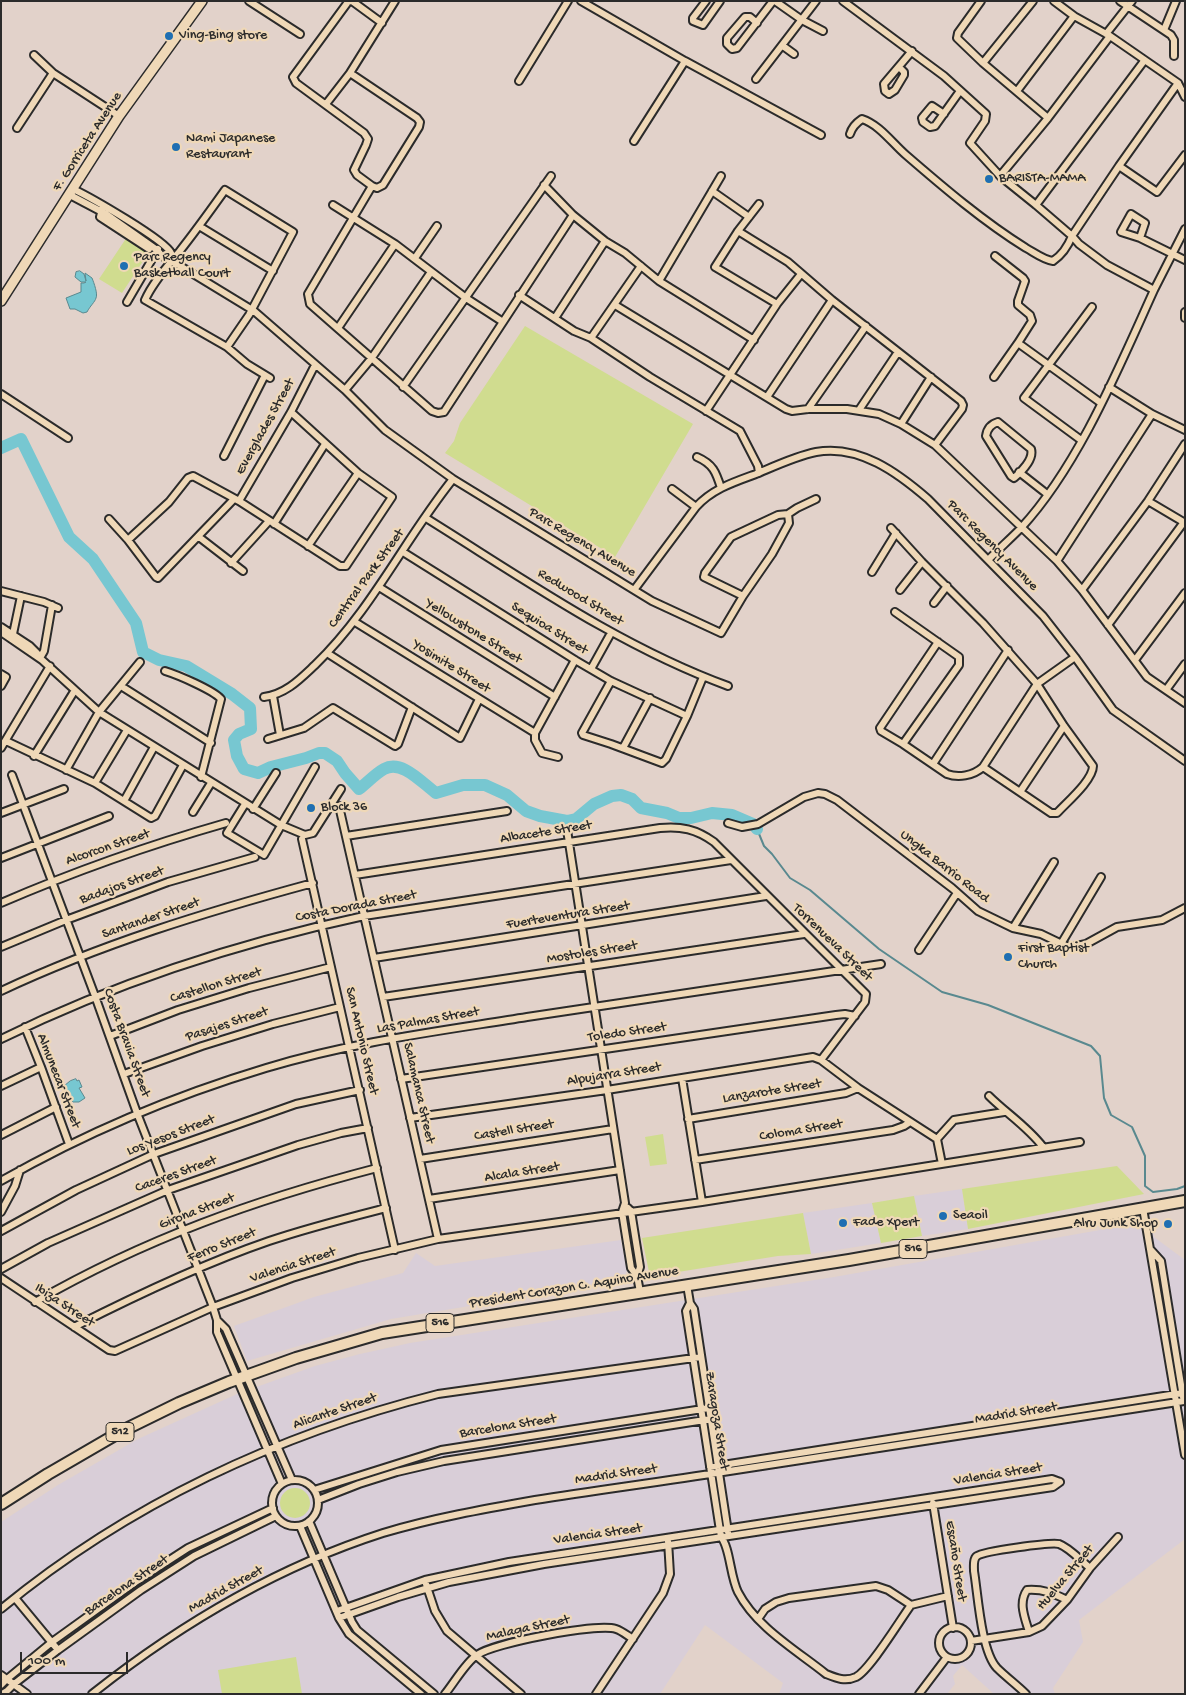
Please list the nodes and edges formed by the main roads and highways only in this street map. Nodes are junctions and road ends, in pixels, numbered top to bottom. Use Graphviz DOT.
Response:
graph roads {
  1 [pos="202,1"];
  2 [pos="1,301"];
  3 [pos="1185,1201"];
  4 [pos="241,1378"];
  5 [pos="1,1504"];
  1 -- 2 [label="main road, F. Gorriceta Avenue"];
  3 -- 4 [label="main road, President Corazon C. Aquino Avenue / 516"];
  4 -- 5 [label="main road, President Corazon C. Aquino Avenue / 512"];
}
